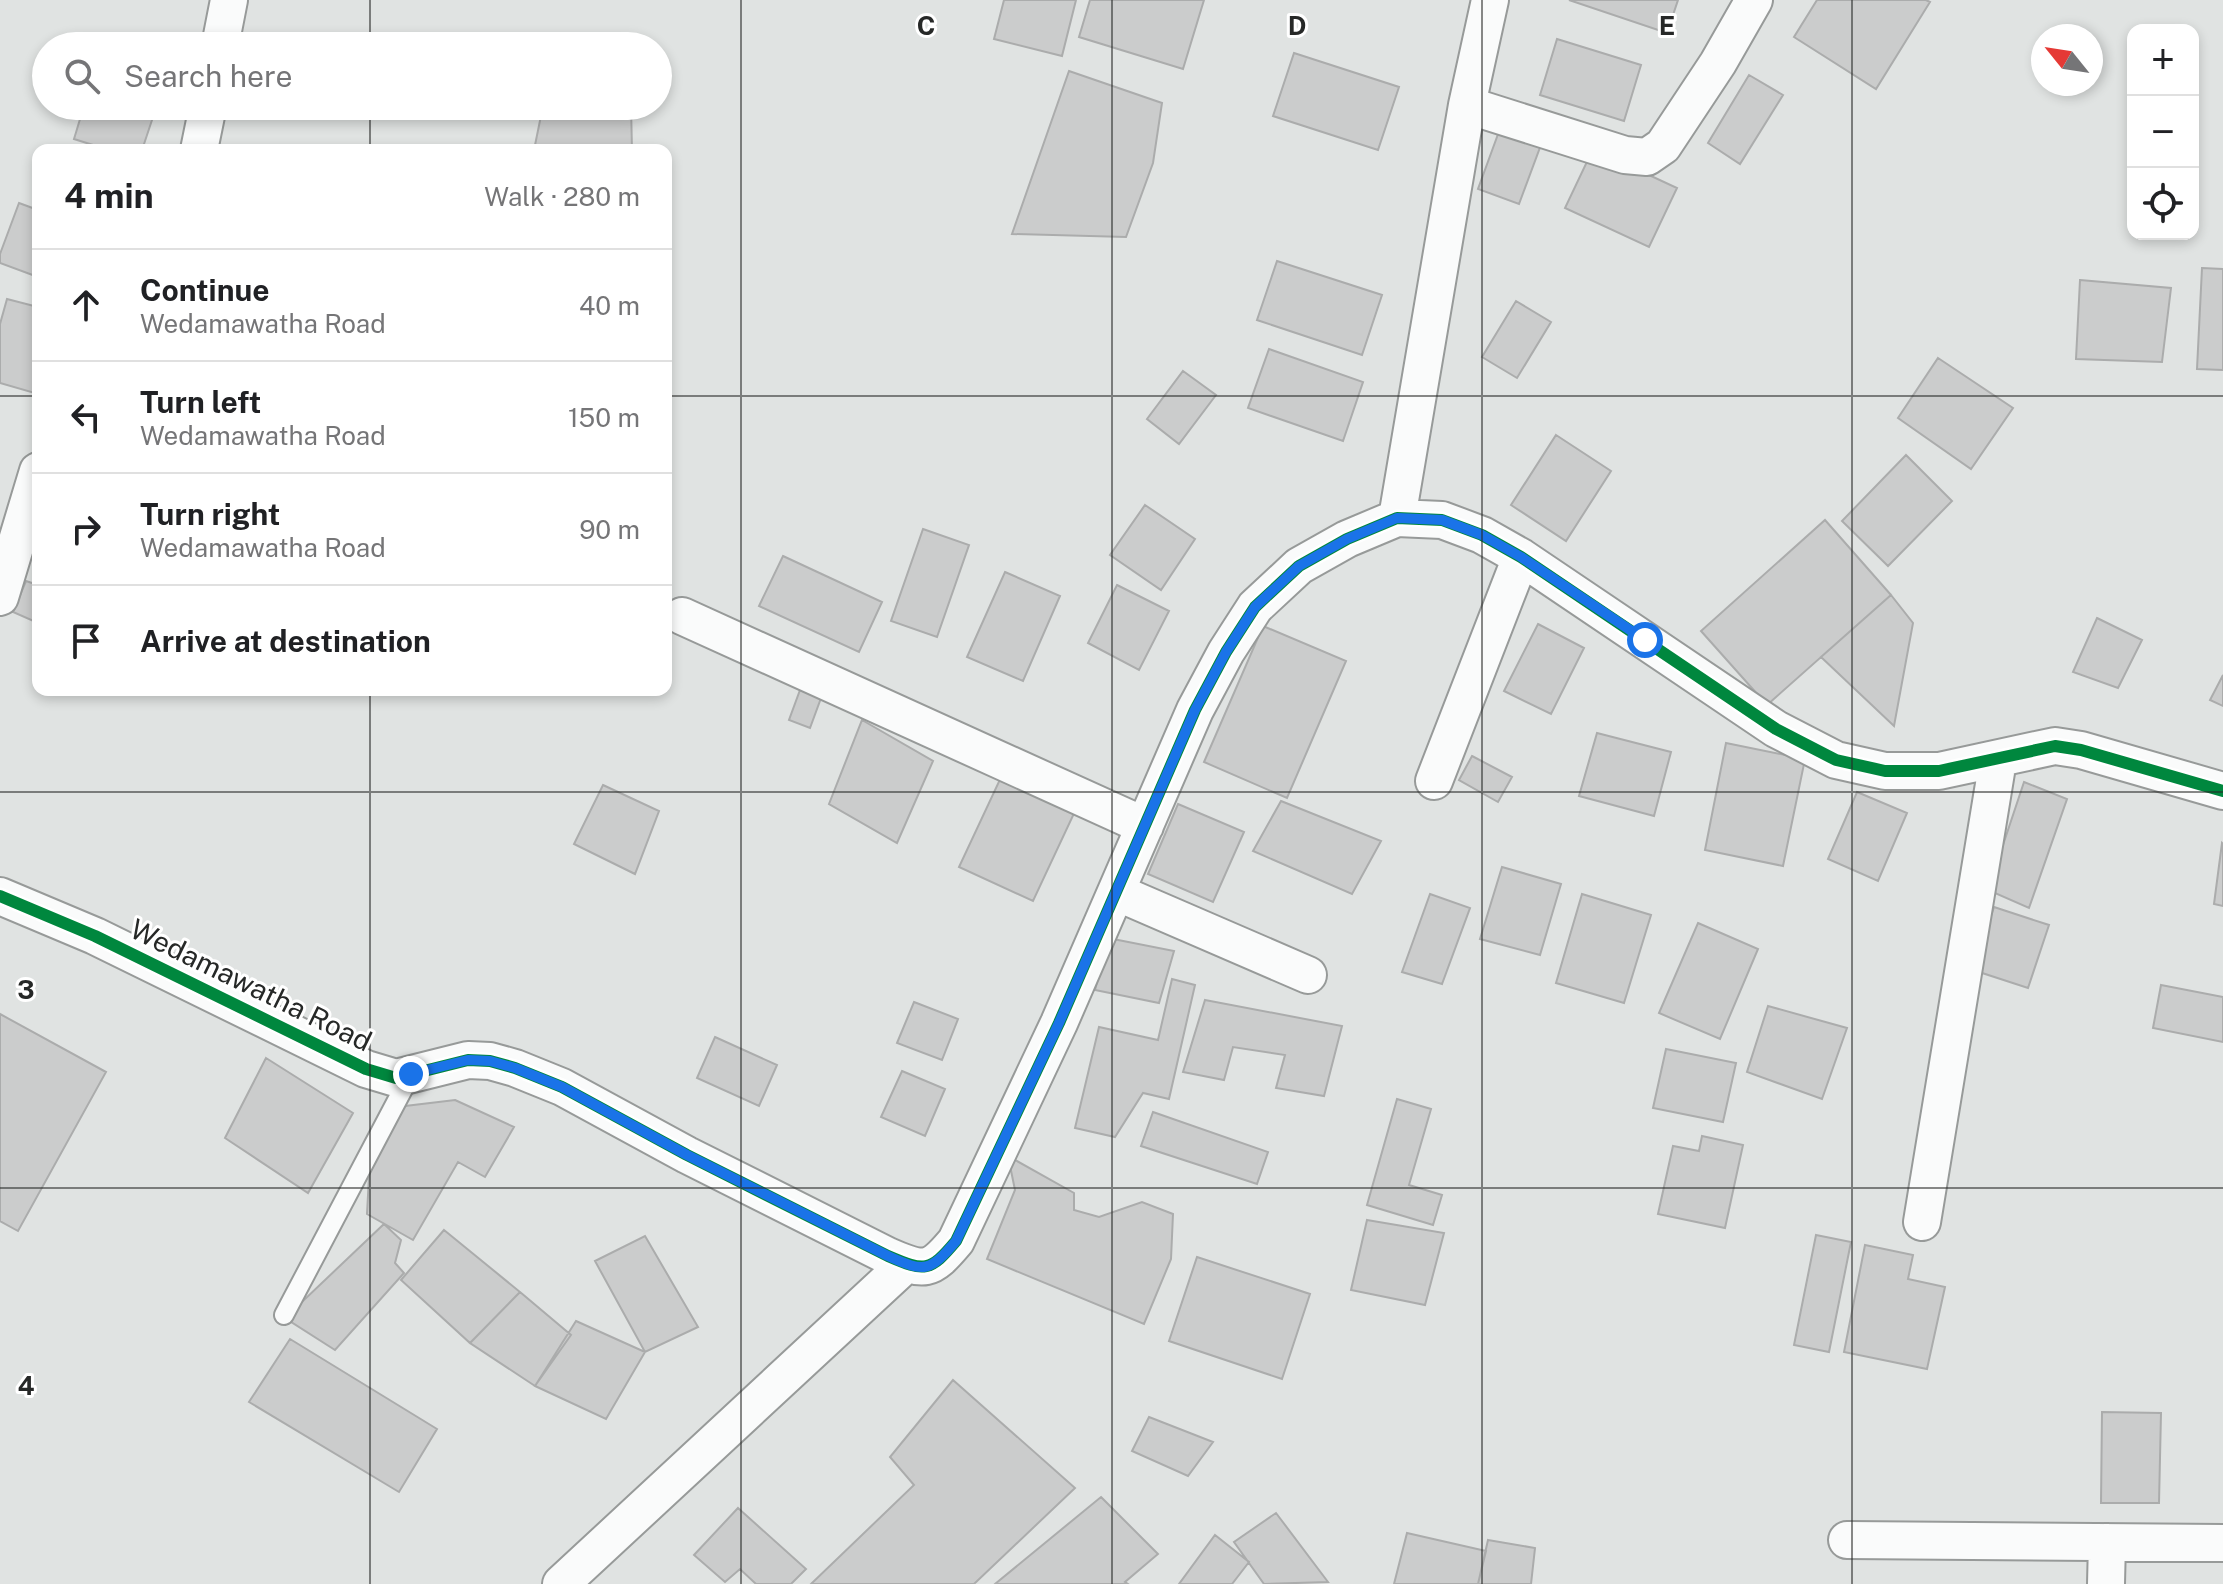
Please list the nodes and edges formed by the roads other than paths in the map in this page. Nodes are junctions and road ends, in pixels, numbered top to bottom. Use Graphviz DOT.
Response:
graph roads {
  1 [pos="229,0"];
  2 [pos="1490,0"];
  3 [pos="1754,0"];
  4 [pos="223,32"];
  5 [pos="1467,105"];
  6 [pos="205,120"];
  7 [pos="200,144"];
  8 [pos="32,491"];
  9 [pos="1397,518"];
  10 [pos="1521,557"];
  11 [pos="0,597"];
  12 [pos="682,616"];
  13 [pos="1998,760"];
  14 [pos="1434,781"];
  15 [pos="2223,791"];
  16 [pos="1145,826"];
  17 [pos="1116,892"];
  18 [pos="0,896"];
  19 [pos="1308,975"];
  20 [pos="411,1074"];
  21 [pos="1922,1222"];
  22 [pos="906,1264"];
  23 [pos="284,1315"];
  24 [pos="1847,1540"];
  25 [pos="2107,1542"];
  26 [pos="2223,1543"];
  27 [pos="561,1584"];
  28 [pos="2106,1584"];
  1 -- 4 [label="street"];
  2 -- 5 [label="street"];
  3 -- 5 [label="street"];
  5 -- 9 [label="street"];
  6 -- 7 [label="street"];
  8 -- 11 [label="street"];
  9 -- 10 [label="street"];
  9 -- 16 [label="street"];
  10 -- 13 [label="street"];
  10 -- 14 [label="street"];
  12 -- 16 [label="street"];
  13 -- 15 [label="street"];
  13 -- 21 [label="street"];
  16 -- 17 [label="street"];
  17 -- 19 [label="street"];
  17 -- 22 [label="street"];
  18 -- 20 [label="street, Wedamawatha Road"];
  20 -- 22 [label="street, Wedamawatha Road"];
  20 -- 23 [label="lane"];
  22 -- 27 [label="street"];
  24 -- 25 [label="street"];
  25 -- 26 [label="street"];
  25 -- 28 [label="street"];
}
